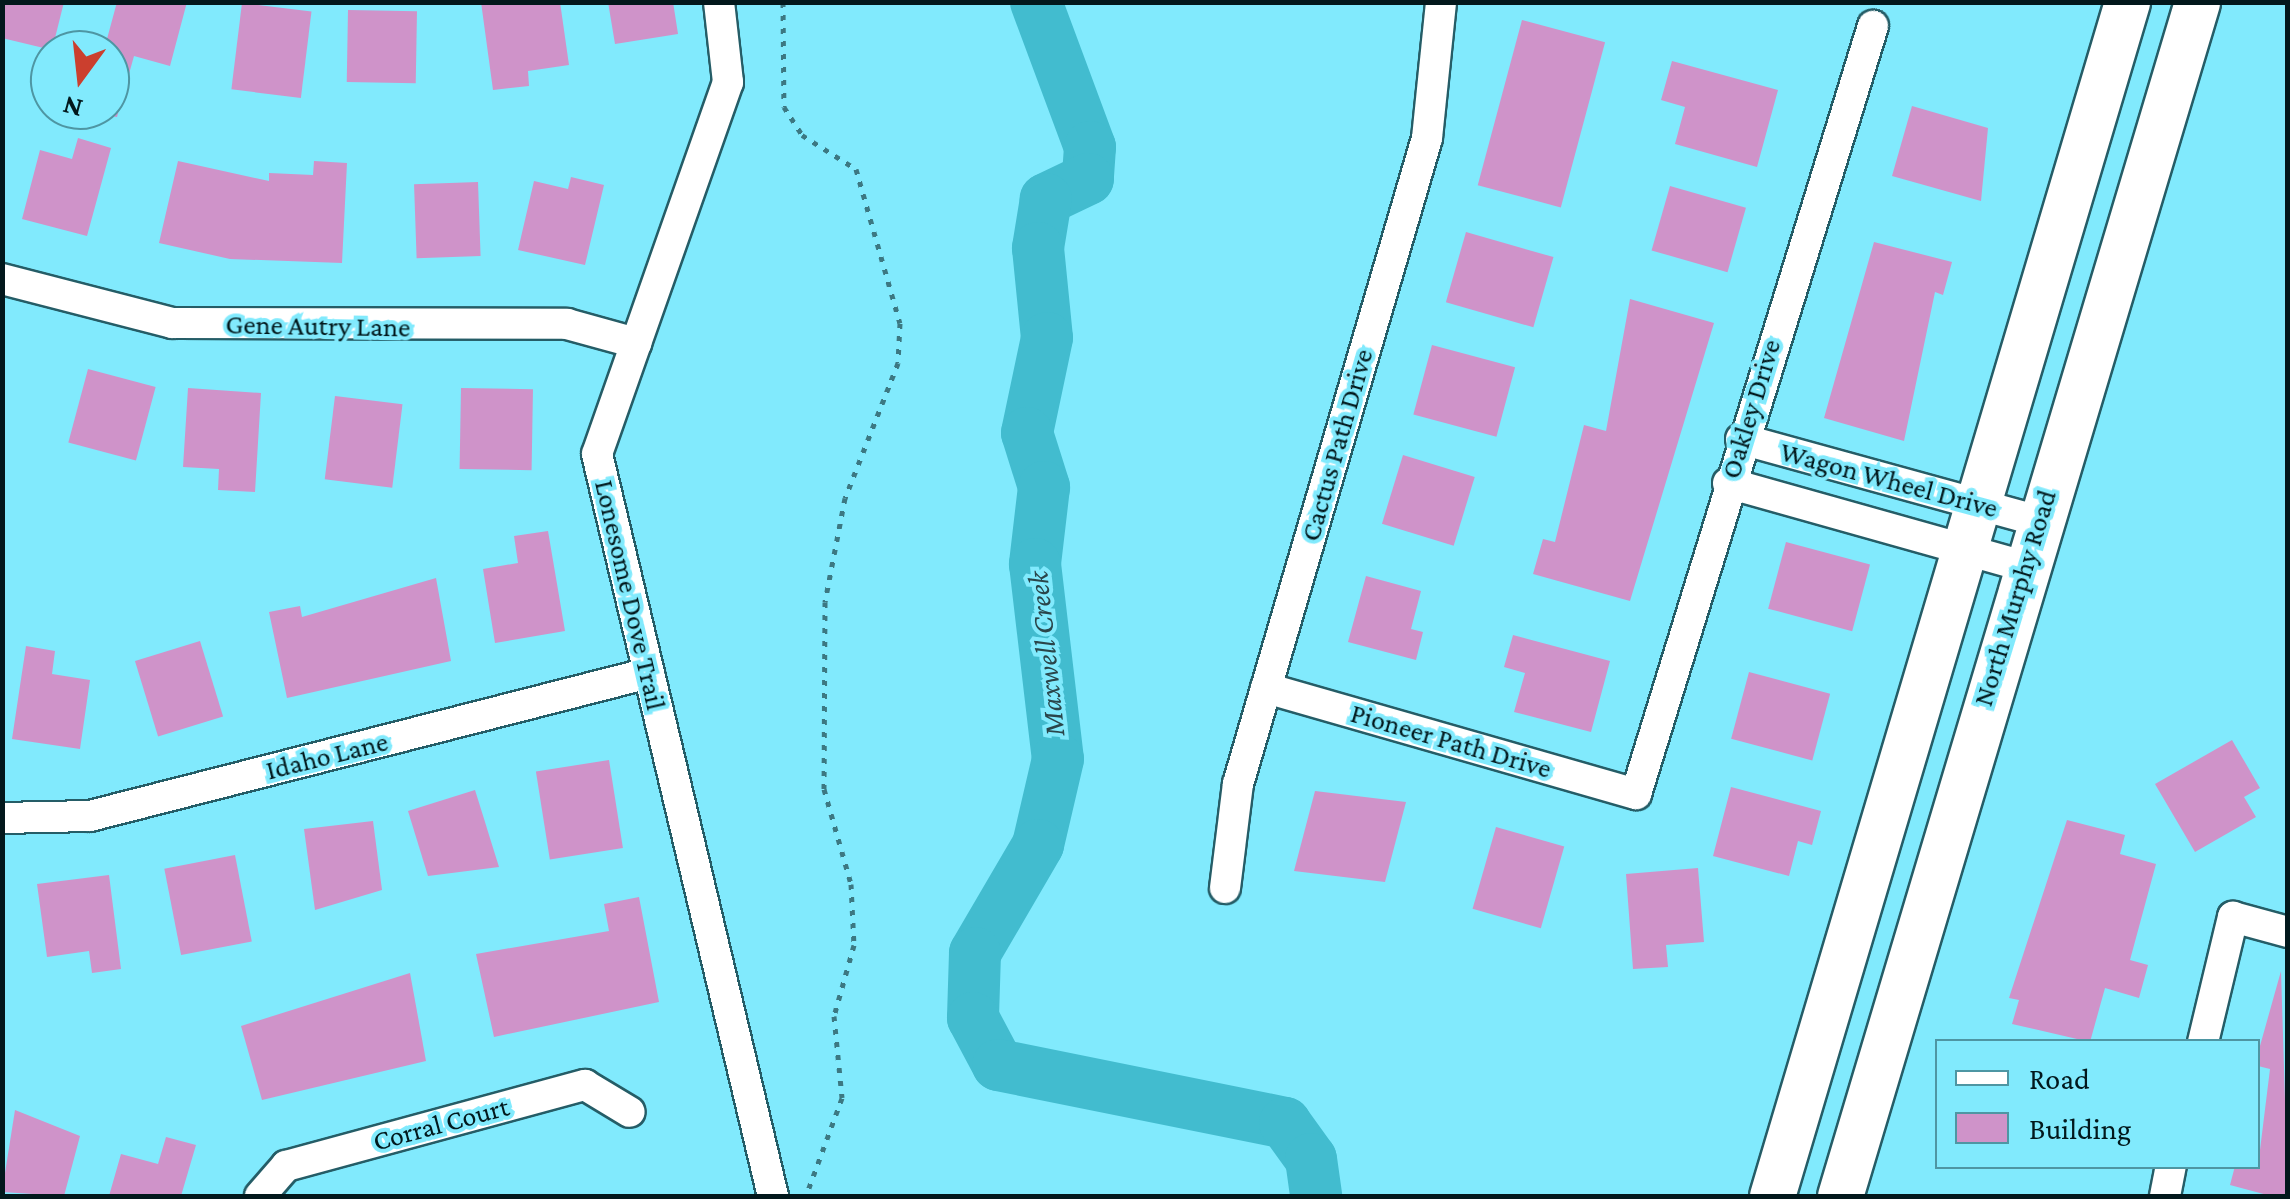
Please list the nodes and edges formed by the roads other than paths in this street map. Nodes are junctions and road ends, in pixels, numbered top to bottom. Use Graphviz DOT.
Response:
graph roads {
  1 [pos="720,2"];
  2 [pos="1441,2"];
  3 [pos="2126,2"];
  4 [pos="2197,2"];
  5 [pos="1873,26"];
  6 [pos="2,279"];
  7 [pos="636,343"];
  8 [pos="1741,439"];
  9 [pos="1728,484"];
  10 [pos="1972,502"];
  11 [pos="2038,521"];
  12 [pos="1960,548"];
  13 [pos="2023,566"];
  14 [pos="648,674"];
  15 [pos="1266,688"];
  16 [pos="1636,794"];
  17 [pos="2,818"];
  18 [pos="1225,888"];
  19 [pos="2288,932"];
  20 [pos="2203,1039"];
  21 [pos="630,1112"];
  22 [pos="2170,1169"];
  23 [pos="260,1196"];
  24 [pos="773,1196"];
  25 [pos="1772,1196"];
  26 [pos="1840,1196"];
  27 [pos="2165,1196"];
  1 -- 7 [label="street, Lonesome Dove Trail"];
  2 -- 15 [label="street, Cactus Path Drive"];
  3 -- 10 [label="main road"];
  4 -- 11 [label="main road, North Murphy Road"];
  5 -- 8 [label="street, Oakley Drive"];
  6 -- 7 [label="street, Gene Autry Lane"];
  7 -- 14 [label="street, Lonesome Dove Trail"];
  8 -- 9 [label="street, Oakley Drive"];
  8 -- 10 [label="street, Wagon Wheel Drive"];
  9 -- 12 [label="street, Wagon Wheel Drive"];
  9 -- 16 [label="street, Oakley Drive"];
  10 -- 11 [label="street, Wagon Wheel Drive"];
  10 -- 12 [label="main road"];
  11 -- 13 [label="main road, North Murphy Road"];
  12 -- 13 [label="street, Wagon Wheel Drive"];
  12 -- 25 [label="main road"];
  13 -- 26 [label="main road, North Murphy Road"];
  14 -- 17 [label="street, Idaho Lane"];
  14 -- 24 [label="street, Lonesome Dove Trail"];
  15 -- 16 [label="street, Pioneer Path Drive"];
  15 -- 18 [label="street, Cactus Path Drive"];
  19 -- 20 [label="street"];
  21 -- 23 [label="street, Corral Court"];
  22 -- 27 [label="street"];
}
